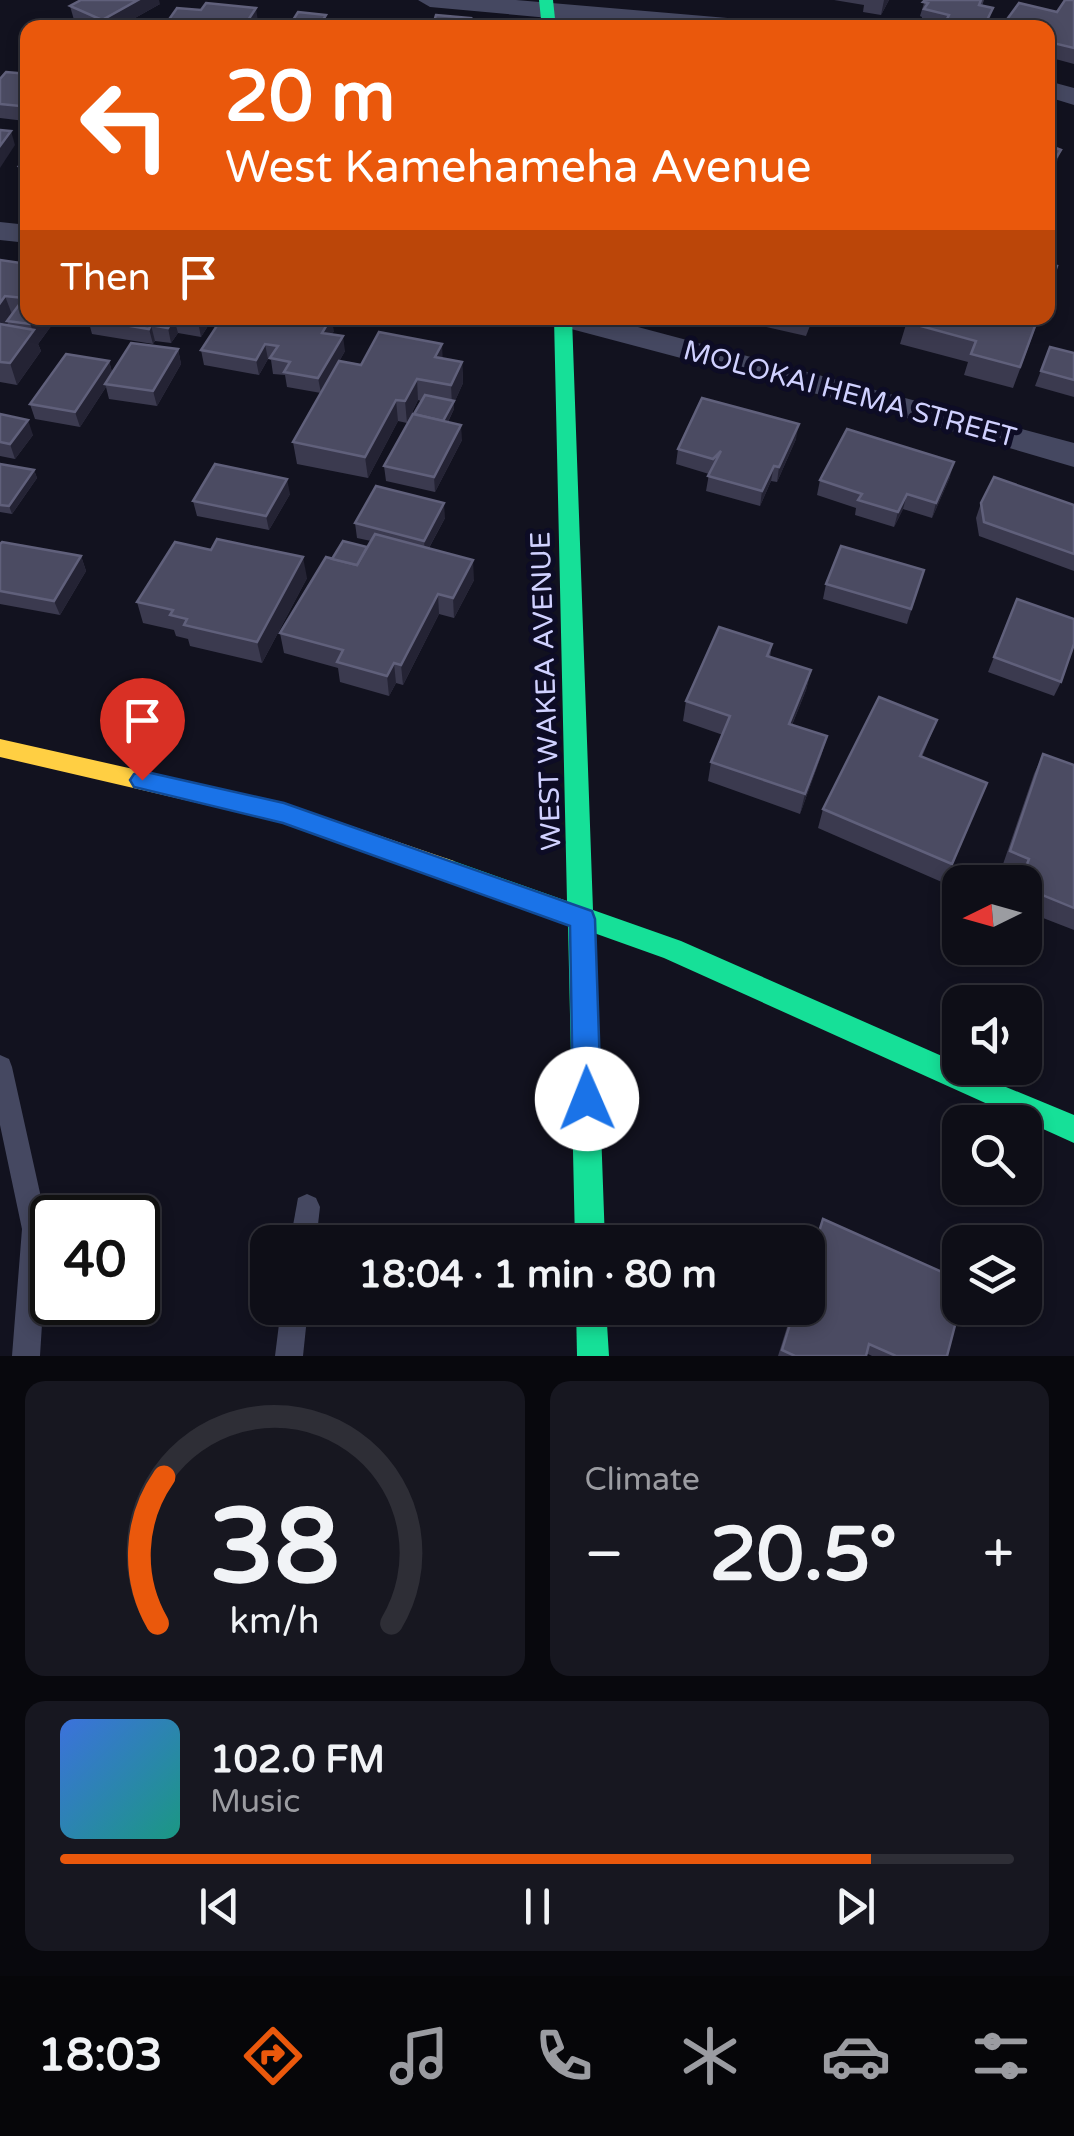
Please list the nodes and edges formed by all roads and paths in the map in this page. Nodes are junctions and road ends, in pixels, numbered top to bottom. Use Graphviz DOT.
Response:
graph roads {
  1 [pos="430,0"];
  2 [pos="547,12"];
  3 [pos="648,20"];
  4 [pos="565,325"];
  5 [pos="592,325"];
  6 [pos="1074,455"];
  7 [pos="0,748"];
  8 [pos="582,919"];
  9 [pos="0,1067"];
  10 [pos="1074,1129"];
  11 [pos="307,1207"];
  12 [pos="304,1225"];
  13 [pos="590,1225"];
  14 [pos="293,1325"];
  15 [pos="592,1325"];
  16 [pos="26,1356"];
  17 [pos="289,1356"];
  18 [pos="592,1356"];
  1 -- 2 [label="street"];
  2 -- 3 [label="street"];
  4 -- 8 [label="street, WEST WAKEA AVENUE"];
  5 -- 6 [label="street, MOLOKAI HEMA STREET"];
  7 -- 8 [label="street"];
  8 -- 10 [label="street"];
  8 -- 13 [label="street, WEST WAKEA AVENUE"];
  9 -- 16 [label="lane"];
  11 -- 12 [label="lane"];
  14 -- 17 [label="lane"];
  15 -- 18 [label="street"];
}
